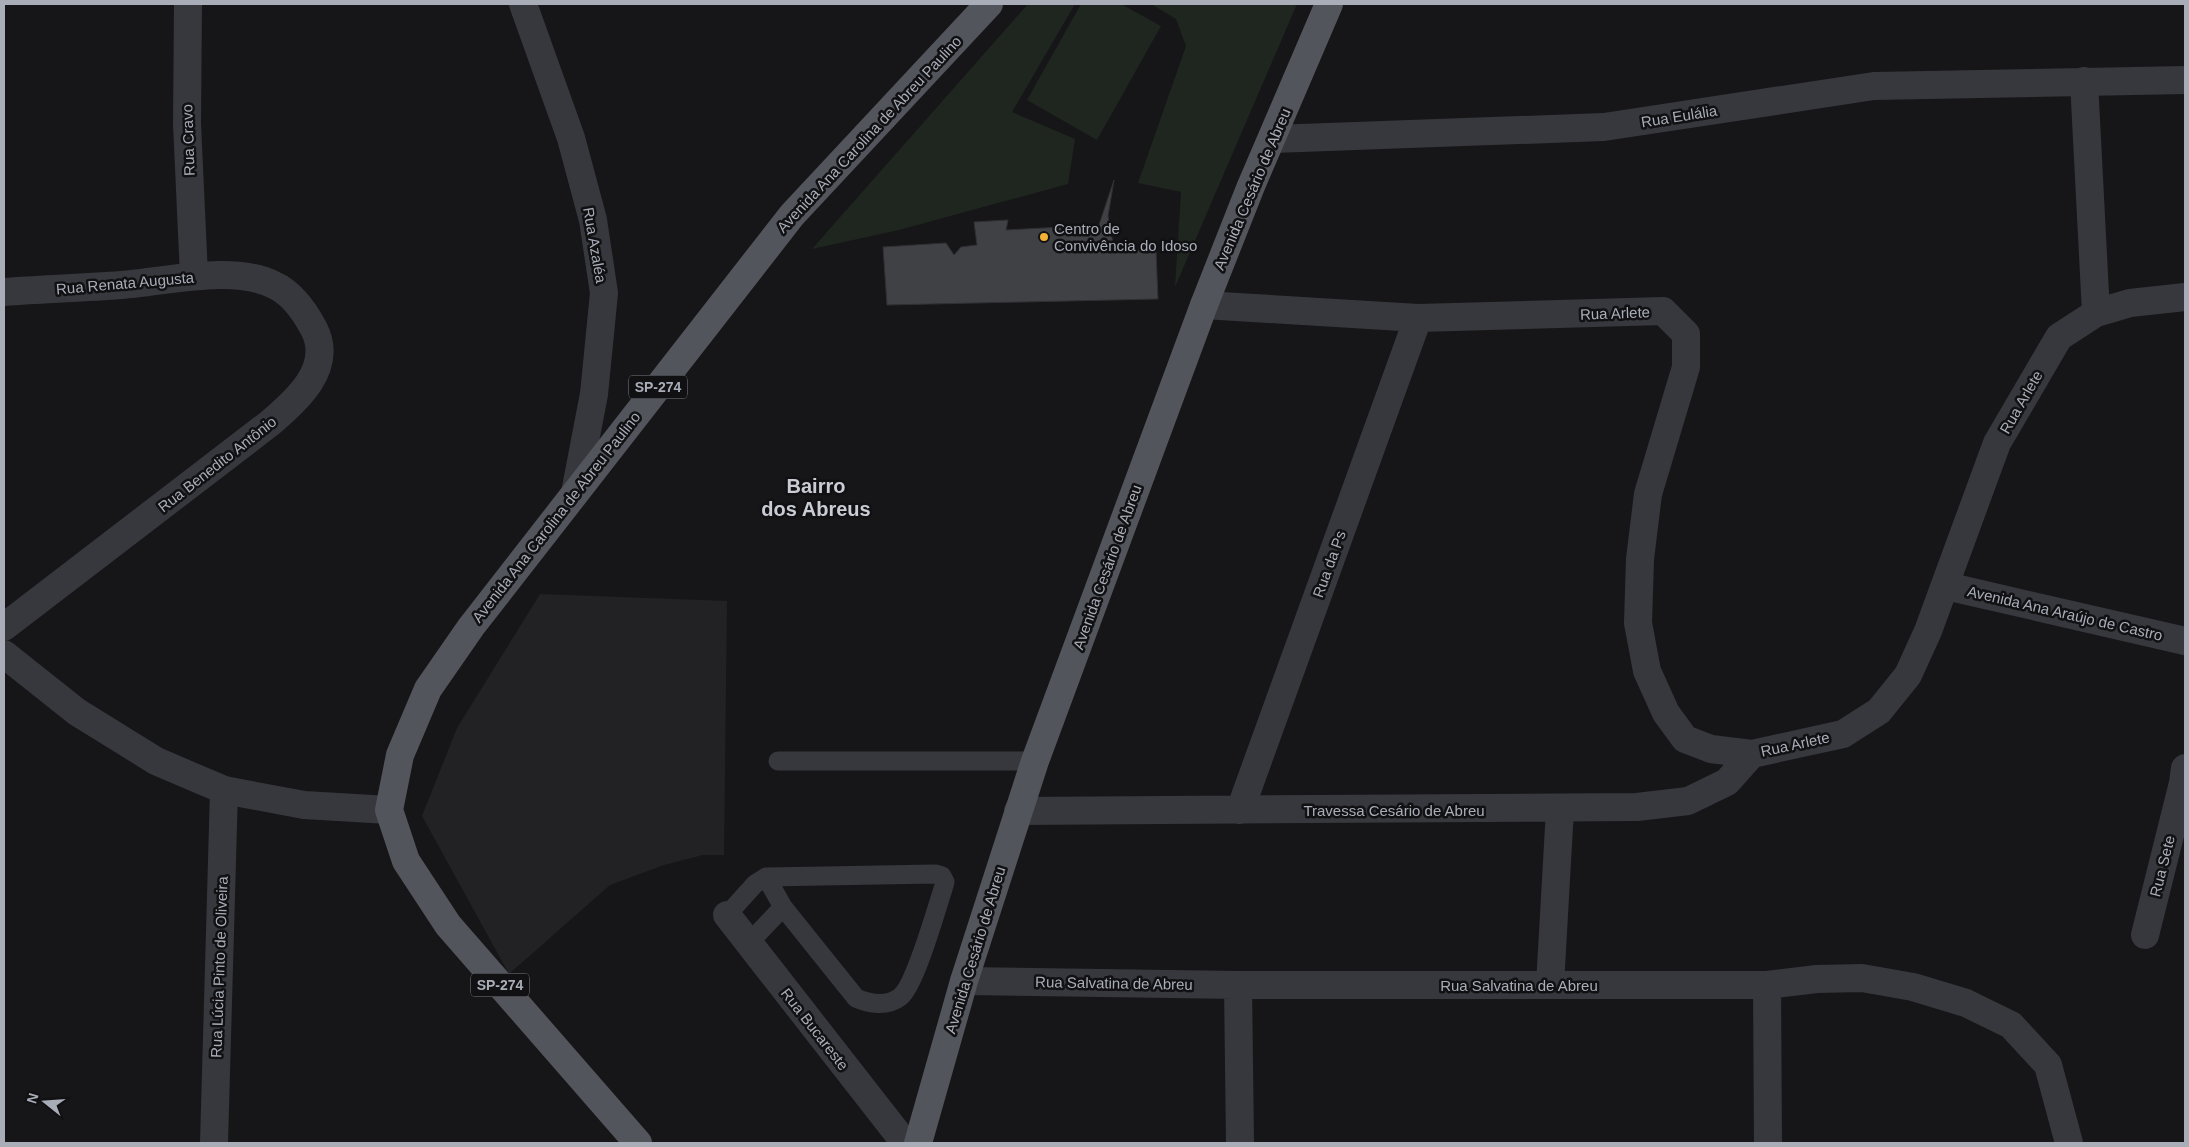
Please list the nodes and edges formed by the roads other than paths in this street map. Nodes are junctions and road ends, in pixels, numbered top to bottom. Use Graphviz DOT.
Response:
graph roads {
  1 [pos="188,4"];
  2 [pos="523,4"];
  3 [pos="989,4"];
  4 [pos="1330,4"];
  5 [pos="2185,80"];
  6 [pos="2084,81"];
  7 [pos="1273,139"];
  8 [pos="194,276"];
  9 [pos="247,276"];
  10 [pos="4,292"];
  11 [pos="2185,297"];
  12 [pos="1204,304"];
  13 [pos="2096,313"];
  14 [pos="1418,318"];
  15 [pos="575,494"];
  16 [pos="1946,586"];
  17 [pos="4,627"];
  18 [pos="2185,641"];
  19 [pos="4,654"];
  20 [pos="1752,754"];
  21 [pos="778,761"];
  22 [pos="1035,761"];
  23 [pos="2185,768"];
  24 [pos="224,790"];
  25 [pos="1560,809"];
  26 [pos="388,810"];
  27 [pos="1240,810"];
  28 [pos="1018,811"];
  29 [pos="766,877"];
  30 [pos="783,908"];
  31 [pos="727,915"];
  32 [pos="2145,934"];
  33 [pos="748,944"];
  34 [pos="964,981"];
  35 [pos="1238,985"];
  36 [pos="1550,985"];
  37 [pos="1766,985"];
  38 [pos="214,1143"];
  39 [pos="638,1143"];
  40 [pos="905,1143"];
  41 [pos="918,1143"];
  42 [pos="1240,1143"];
  43 [pos="1768,1143"];
  44 [pos="2069,1143"];
  1 -- 8 [label="street, Rua Cravo"];
  2 -- 15 [label="street, Rua Azaléa"];
  3 -- 15 [label="main road, Avenida Ana Carolina de Abreu Paulino / SP-274"];
  4 -- 7 [label="main road, Avenida Cesário de Abreu"];
  5 -- 6 [label="street, Rua Eulália"];
  6 -- 7 [label="street, Rua Eulália"];
  6 -- 13 [label="street"];
  7 -- 12 [label="main road, Avenida Cesário de Abreu"];
  8 -- 9 [label="street, Rua Renata Augusta"];
  8 -- 10 [label="street, Rua Renata Augusta"];
  9 -- 17 [label="street, Rua Benedito Antônio"];
  11 -- 13 [label="street, Rua Arlete"];
  12 -- 14 [label="street, Rua Arlete"];
  12 -- 22 [label="main road, Avenida Cesário de Abreu"];
  13 -- 16 [label="street, Rua Arlete"];
  14 -- 20 [label="street, Rua Arlete"];
  14 -- 27 [label="street, Rua da Ps"];
  15 -- 26 [label="main road, Avenida Ana Carolina de Abreu Paulino / SP-274"];
  16 -- 18 [label="street, Avenida Ana Araújo de Castro"];
  16 -- 20 [label="street, Rua Arlete"];
  19 -- 24 [label="street"];
  20 -- 25 [label="street, Travessa Cesário de Abreu"];
  21 -- 22 [label="lane"];
  22 -- 28 [label="main road, Avenida Cesário de Abreu"];
  23 -- 32 [label="street, Rua Sete"];
  24 -- 26 [label="street"];
  24 -- 38 [label="street, Rua Lúcia Pinto de Oliveira"];
  25 -- 27 [label="street, Travessa Cesário de Abreu"];
  25 -- 36 [label="street"];
  26 -- 39 [label="main road, SP-274"];
  27 -- 28 [label="street, Travessa Cesário de Abreu"];
  28 -- 34 [label="main road, Avenida Cesário de Abreu"];
  29 -- 30 [label="lane"];
  29 -- 30 [label="lane"];
  29 -- 31 [label="lane"];
  30 -- 33 [label="lane"];
  31 -- 33 [label="street, Rua Bucareste"];
  33 -- 40 [label="street, Rua Bucareste"];
  34 -- 35 [label="street, Rua Salvatina de Abreu"];
  34 -- 41 [label="main road, Avenida Cesário de Abreu"];
  35 -- 36 [label="street, Rua Salvatina de Abreu"];
  35 -- 42 [label="street"];
  36 -- 37 [label="street, Rua Salvatina de Abreu"];
  37 -- 43 [label="street"];
  37 -- 44 [label="street, Rua Salvatina de Abreu"];
}
